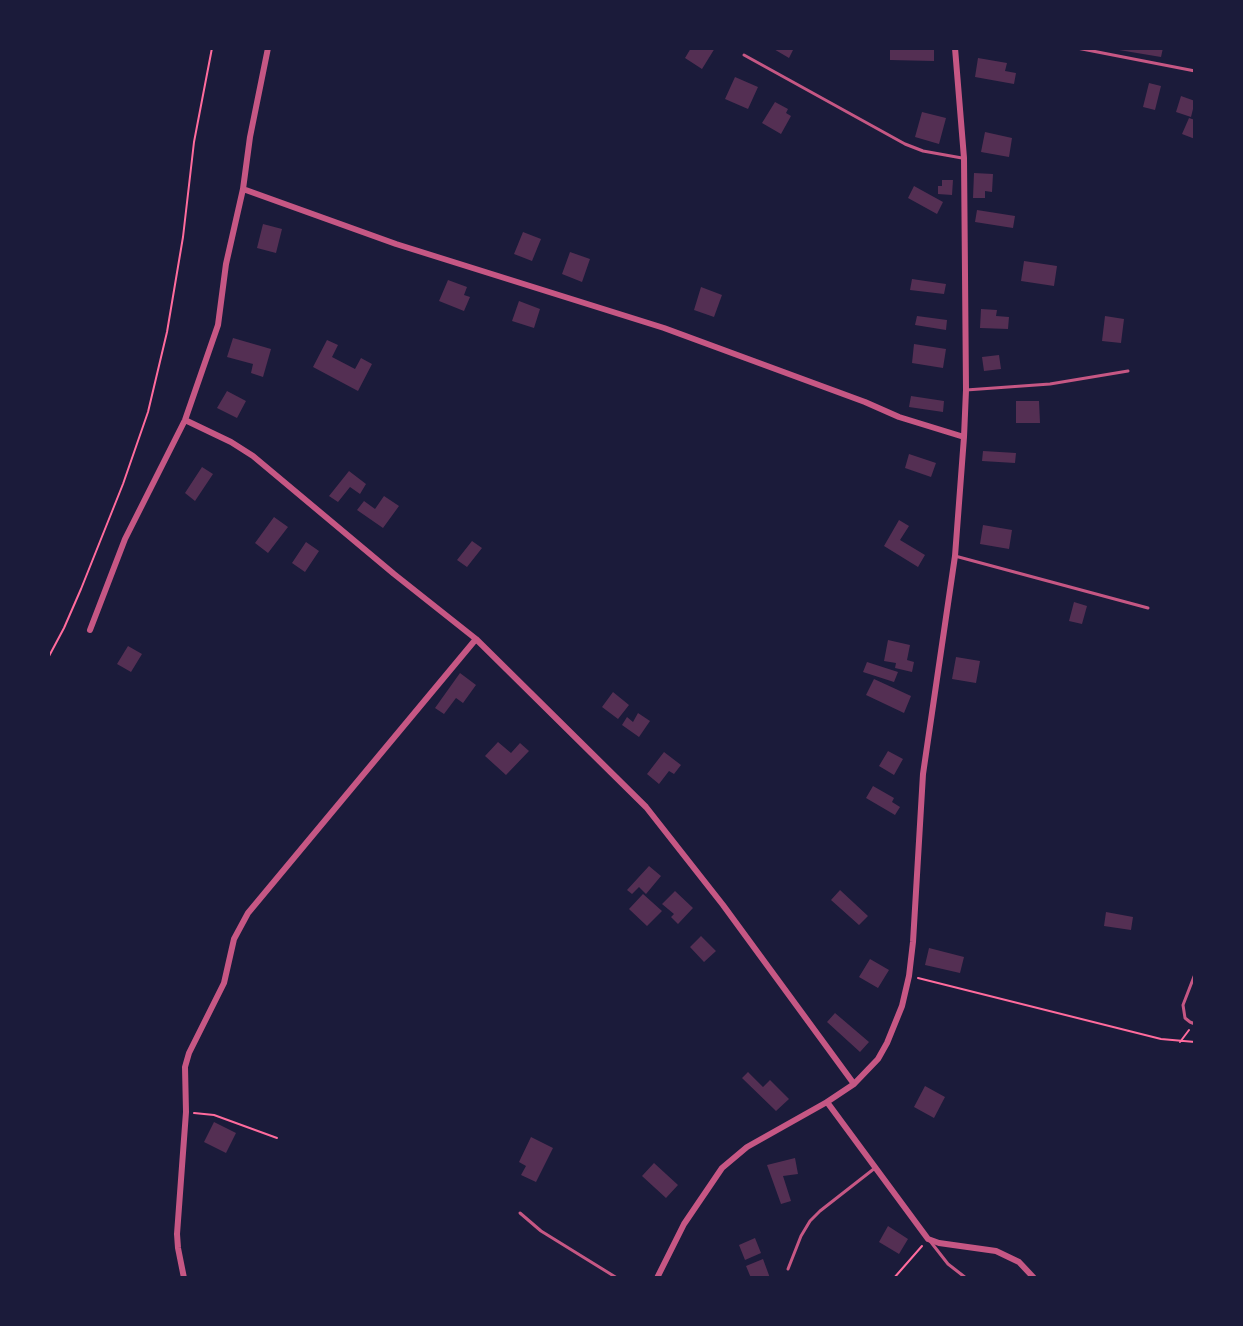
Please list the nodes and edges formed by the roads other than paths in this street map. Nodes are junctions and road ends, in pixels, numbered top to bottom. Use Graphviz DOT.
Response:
graph roads {
  1 [pos="268,48"];
  2 [pos="956,48"];
  3 [pos="1077,48"];
  4 [pos="744,55"];
  5 [pos="1195,71"];
  6 [pos="964,158"];
  7 [pos="243,189"];
  8 [pos="1128,371"];
  9 [pos="966,390"];
  10 [pos="185,420"];
  11 [pos="964,438"];
  12 [pos="956,556"];
  13 [pos="1148,608"];
  14 [pos="90,630"];
  15 [pos="476,639"];
  16 [pos="1195,974"];
  17 [pos="1195,1024"];
  18 [pos="854,1084"];
  19 [pos="826,1102"];
  20 [pos="874,1168"];
  21 [pos="520,1213"];
  22 [pos="928,1239"];
  23 [pos="788,1269"];
  24 [pos="183,1278"];
  25 [pos="617,1278"];
  26 [pos="657,1278"];
  27 [pos="966,1278"];
  28 [pos="1034,1278"];
  1 -- 7 [label="street"];
  2 -- 6 [label="street"];
  3 -- 5 [label="lane"];
  4 -- 6 [label="lane"];
  6 -- 9 [label="street"];
  7 -- 10 [label="street"];
  7 -- 11 [label="street"];
  8 -- 9 [label="lane"];
  9 -- 11 [label="street"];
  10 -- 14 [label="street"];
  10 -- 15 [label="street"];
  11 -- 12 [label="street"];
  12 -- 13 [label="lane"];
  12 -- 18 [label="street"];
  15 -- 18 [label="street"];
  15 -- 24 [label="street"];
  16 -- 17 [label="lane"];
  18 -- 19 [label="street"];
  19 -- 20 [label="street"];
  19 -- 26 [label="street"];
  20 -- 22 [label="street"];
  20 -- 23 [label="lane"];
  21 -- 25 [label="lane"];
  22 -- 27 [label="lane"];
  22 -- 28 [label="street"];
}
